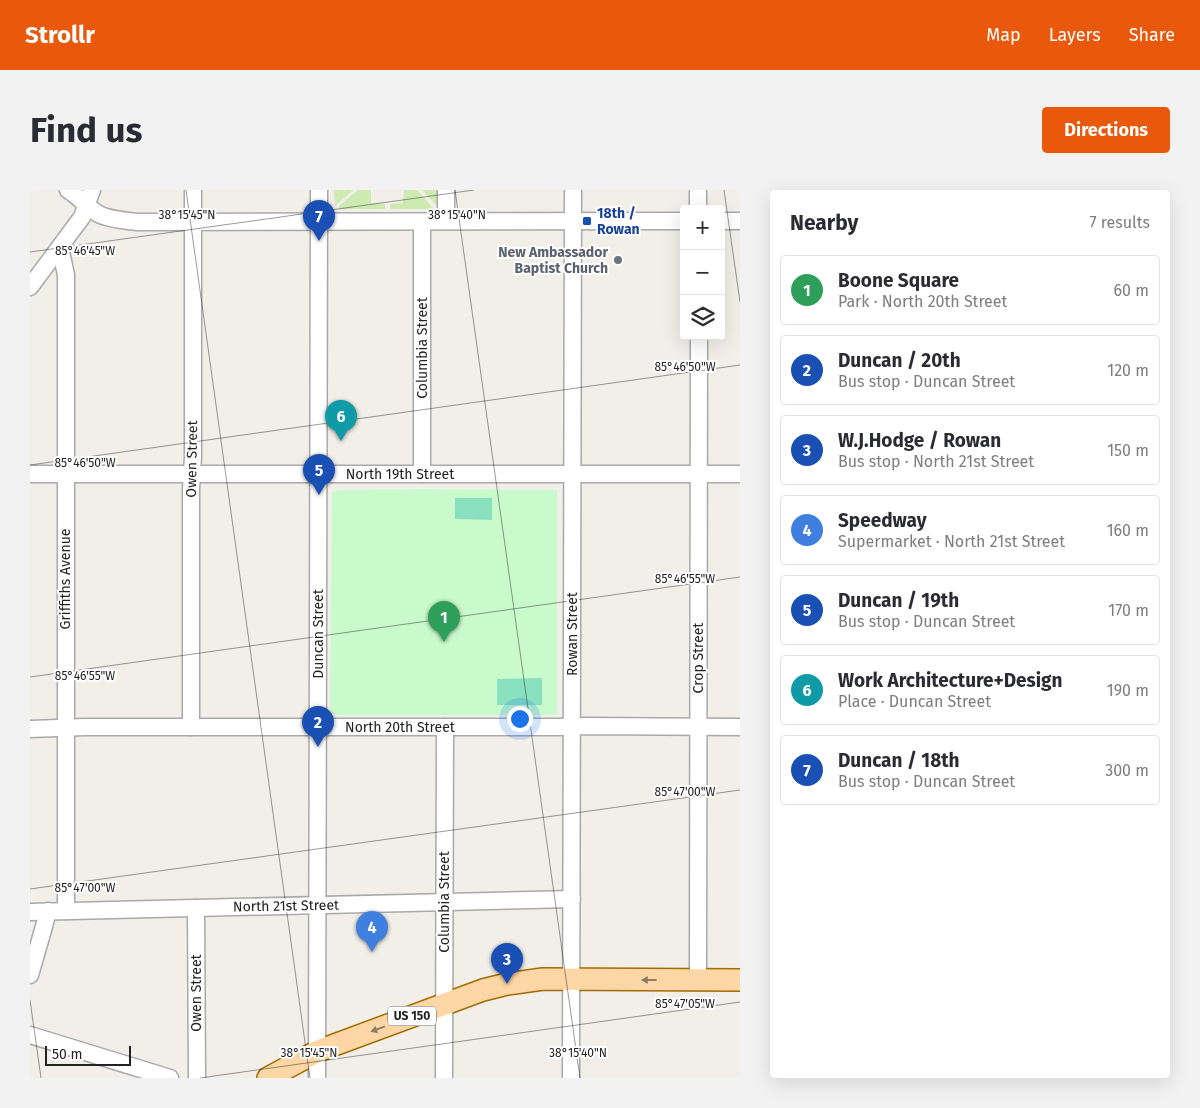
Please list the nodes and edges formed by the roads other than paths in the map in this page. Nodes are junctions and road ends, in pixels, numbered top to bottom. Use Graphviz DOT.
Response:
graph roads {
  1 [pos="68,190"];
  2 [pos="193,190"];
  3 [pos="319,190"];
  4 [pos="446,190"];
  5 [pos="573,190"];
  6 [pos="698,190"];
  7 [pos="89,197"];
  8 [pos="698,205"];
  9 [pos="446,221"];
  10 [pos="572,221"];
  11 [pos="680,221"];
  12 [pos="725,221"];
  13 [pos="740,221"];
  14 [pos="193,222"];
  15 [pos="319,222"];
  16 [pos="422,222"];
  17 [pos="60,247"];
  18 [pos="30,287"];
  19 [pos="699,340"];
  20 [pos="30,474"];
  21 [pos="65,474"];
  22 [pos="192,474"];
  23 [pos="319,474"];
  24 [pos="422,474"];
  25 [pos="571,474"];
  26 [pos="698,474"];
  27 [pos="740,474"];
  28 [pos="572,726"];
  29 [pos="191,727"];
  30 [pos="318,727"];
  31 [pos="445,727"];
  32 [pos="698,727"];
  33 [pos="740,727"];
  34 [pos="66,728"];
  35 [pos="30,729"];
  36 [pos="572,899"];
  37 [pos="444,901"];
  38 [pos="317,905"];
  39 [pos="196,908"];
  40 [pos="48,911"];
  41 [pos="66,911"];
  42 [pos="30,912"];
  43 [pos="30,974"];
  44 [pos="571,980"];
  45 [pos="698,980"];
  46 [pos="740,980"];
  47 [pos="445,1005"];
  48 [pos="30,1035"];
  49 [pos="318,1050"];
  50 [pos="170,1078"];
  51 [pos="196,1078"];
  52 [pos="268,1078"];
  53 [pos="317,1078"];
  54 [pos="444,1078"];
  55 [pos="571,1078"];
  1 -- 7 [label="street"];
  2 -- 14 [label="street, Owen Street"];
  3 -- 15 [label="street, Duncan Street"];
  4 -- 9 [label="street"];
  5 -- 10 [label="street, Rowan Street"];
  6 -- 8 [label="street"];
  7 -- 14 [label="street"];
  7 -- 17 [label="street"];
  9 -- 10 [label="street"];
  9 -- 16 [label="street"];
  10 -- 11 [label="street"];
  10 -- 25 [label="street, Rowan Street"];
  12 -- 13 [label="street"];
  14 -- 15 [label="street"];
  14 -- 22 [label="street, Owen Street"];
  15 -- 16 [label="street"];
  15 -- 23 [label="street, Duncan Street"];
  16 -- 24 [label="street, Columbia Street"];
  17 -- 18 [label="street"];
  17 -- 21 [label="street, Griffiths Avenue"];
  19 -- 26 [label="street, Crop Street"];
  20 -- 21 [label="street, North 19th Street"];
  21 -- 22 [label="street, North 19th Street"];
  21 -- 34 [label="street, Griffiths Avenue"];
  22 -- 23 [label="street, North 19th Street"];
  22 -- 29 [label="street, Owen Street"];
  23 -- 24 [label="street, North 19th Street"];
  23 -- 30 [label="street, Duncan Street"];
  24 -- 25 [label="street, North 19th Street"];
  25 -- 26 [label="street, North 19th Street"];
  25 -- 28 [label="street, Rowan Street"];
  26 -- 27 [label="street, North 19th Street"];
  26 -- 32 [label="street, Crop Street"];
  28 -- 31 [label="street, North 20th Street"];
  28 -- 32 [label="street, North 20th Street"];
  28 -- 36 [label="street, Rowan Street"];
  29 -- 30 [label="street, North 20th Street"];
  29 -- 34 [label="street, North 20th Street"];
  30 -- 31 [label="street, North 20th Street"];
  30 -- 38 [label="street, Duncan Street"];
  31 -- 37 [label="street, Columbia Street"];
  32 -- 33 [label="street, North 20th Street"];
  32 -- 45 [label="street, Crop Street"];
  34 -- 35 [label="street, North 20th Street"];
  34 -- 41 [label="street, Griffiths Avenue"];
  36 -- 37 [label="street, North 21st Street"];
  36 -- 44 [label="street, Rowan Street"];
  37 -- 38 [label="street, North 21st Street"];
  37 -- 47 [label="street, Columbia Street"];
  38 -- 39 [label="street, North 21st Street"];
  38 -- 49 [label="street, Duncan Street"];
  39 -- 41 [label="street, North 21st Street"];
  39 -- 51 [label="street, Owen Street"];
  40 -- 41 [label="street, North 21st Street"];
  40 -- 42 [label="street, North 21st Street"];
  40 -- 43 [label="street"];
  45 -- 44 [label="main road, US 150, one-way"];
  44 -- 47 [label="main road, US 150"];
  44 -- 55 [label="street, Rowan Street"];
  45 -- 46 [label="main road, US 150"];
  47 -- 49 [label="main road, US 150, one-way"];
  47 -- 54 [label="street, Columbia Street"];
  48 -- 50 [label="street"];
  49 -- 52 [label="main road, US 150"];
  49 -- 53 [label="street, Duncan Street"];
}
